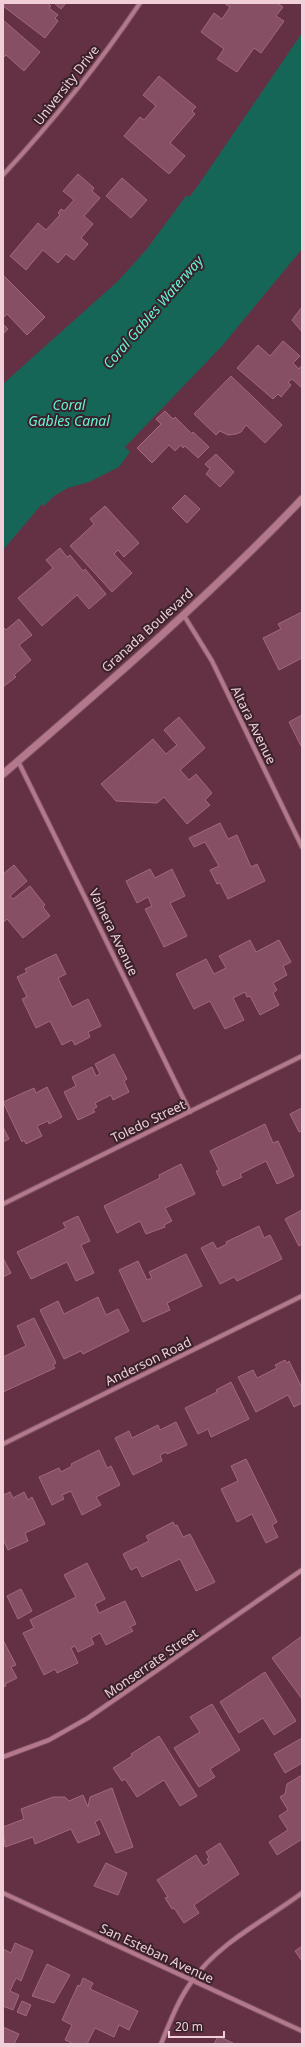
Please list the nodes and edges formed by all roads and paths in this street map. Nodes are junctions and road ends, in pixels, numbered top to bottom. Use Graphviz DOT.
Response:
graph roads {
  1 [pos="140,3"];
  2 [pos="3,175"];
  3 [pos="302,499"];
  4 [pos="183,614"];
  5 [pos="18,761"];
  6 [pos="3,774"];
  7 [pos="302,847"];
  8 [pos="302,1056"];
  9 [pos="190,1112"];
  10 [pos="3,1204"];
  11 [pos="302,1296"];
  12 [pos="3,1444"];
  13 [pos="302,1570"];
  14 [pos="3,1757"];
  15 [pos="3,1893"];
  16 [pos="302,1894"];
  17 [pos="192,1980"];
  18 [pos="302,2031"];
  19 [pos="161,2044"];
  1 -- 2 [label="street, University Drive"];
  3 -- 4 [label="street, Granada Boulevard"];
  4 -- 5 [label="street, Granada Boulevard"];
  4 -- 7 [label="street, Altara Avenue"];
  5 -- 6 [label="street, Granada Boulevard"];
  5 -- 9 [label="street, Valnera Avenue"];
  8 -- 9 [label="street, Toledo Street"];
  9 -- 10 [label="street, Toledo Street"];
  11 -- 12 [label="street, Anderson Road"];
  13 -- 14 [label="street, Monserrate Street"];
  15 -- 17 [label="street, San Esteban Avenue"];
  16 -- 17 [label="street"];
  17 -- 18 [label="street, San Esteban Avenue"];
  17 -- 19 [label="street"];
}
